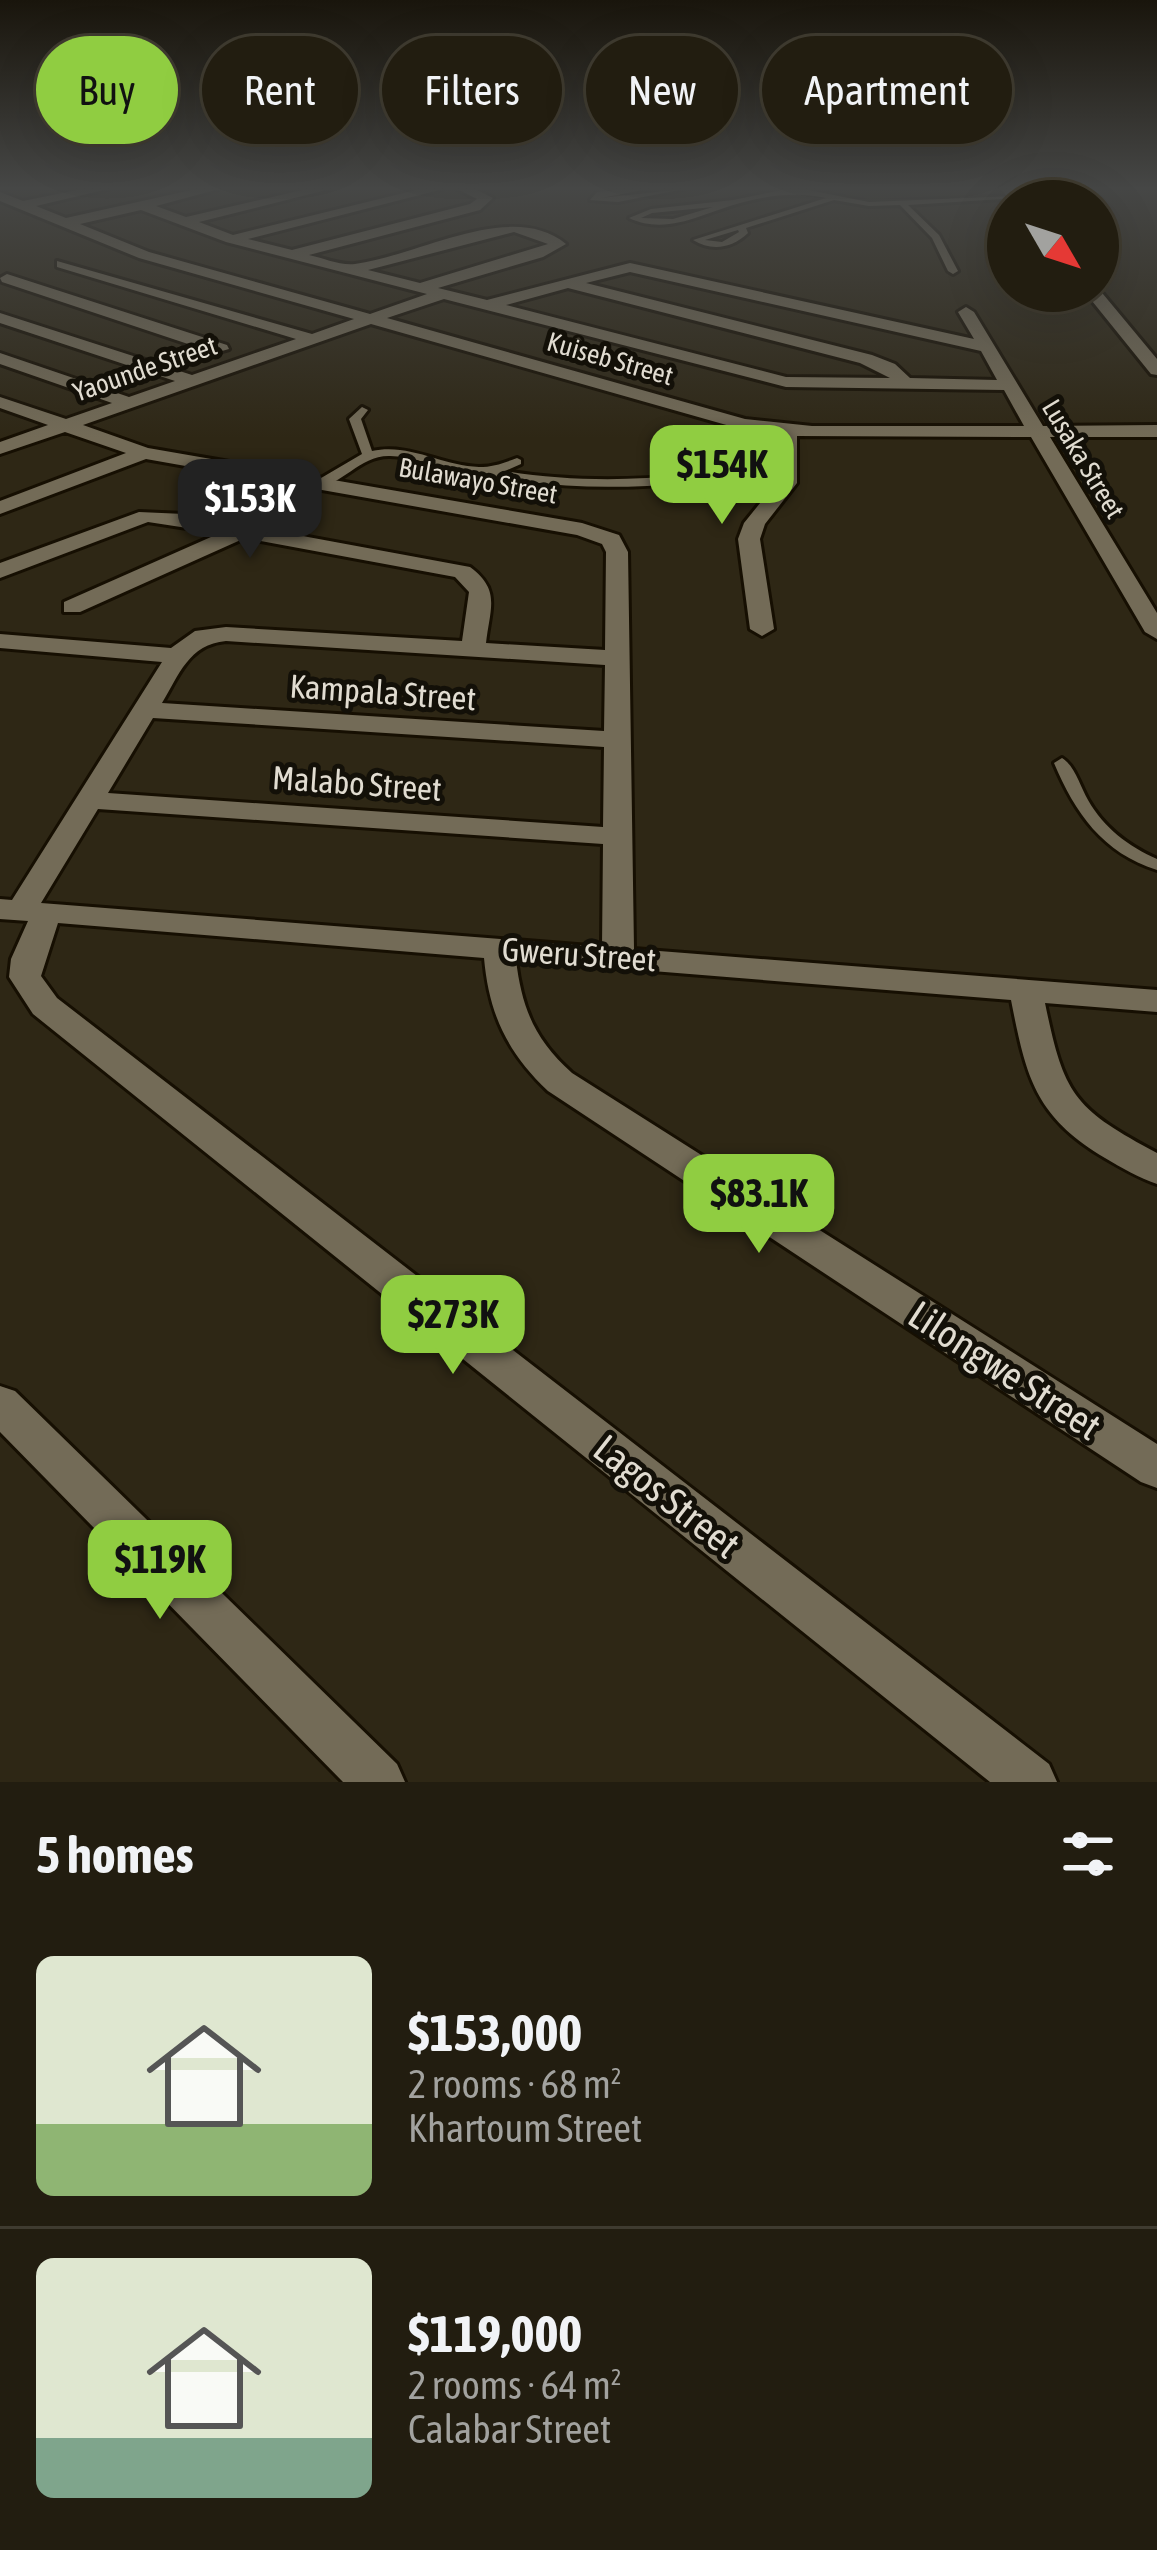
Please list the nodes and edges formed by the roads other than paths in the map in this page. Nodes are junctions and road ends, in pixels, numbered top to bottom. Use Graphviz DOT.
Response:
graph roads {
  1 [pos="89,272"];
  2 [pos="205,272"];
  3 [pos="364,272"];
  4 [pos="474,272"];
  5 [pos="596,272"];
  6 [pos="657,272"];
  7 [pos="3,280"];
  8 [pos="562,282"];
  9 [pos="421,287"];
  10 [pos="445,293"];
  11 [pos="488,305"];
  12 [pos="966,312"];
  13 [pos="1109,312"];
  14 [pos="0,318"];
  15 [pos="368,320"];
  16 [pos="311,339"];
  17 [pos="985,347"];
  18 [pos="221,349"];
  19 [pos="0,358"];
  20 [pos="1157,370"];
  21 [pos="194,381"];
  22 [pos="907,385"];
  23 [pos="1006,385"];
  24 [pos="0,402"];
  25 [pos="129,403"];
  26 [pos="362,410"];
  27 [pos="63,427"];
  28 [pos="788,431"];
  29 [pos="1034,431"];
  30 [pos="1157,431"];
  31 [pos="0,448"];
  32 [pos="144,453"];
  33 [pos="368,456"];
  34 [pos="517,462"];
  35 [pos="790,466"];
  36 [pos="491,472"];
  37 [pos="320,484"];
  38 [pos="0,508"];
  39 [pos="242,531"];
  40 [pos="0,571"];
  41 [pos="72,607"];
  42 [pos="762,629"];
  43 [pos="1157,632"];
  44 [pos="0,641"];
  45 [pos="473,648"];
  46 [pos="178,656"];
  47 [pos="617,658"];
  48 [pos="144,710"];
  49 [pos="619,740"];
  50 [pos="1063,763"];
  51 [pos="89,800"];
  52 [pos="620,837"];
  53 [pos="1157,865"];
  54 [pos="23,911"];
  55 [pos="499,948"];
  56 [pos="618,956"];
  57 [pos="1026,992"];
  58 [pos="1157,1001"];
  59 [pos="1157,1170"];
  60 [pos="0,1404"];
  61 [pos="1157,1468"];
  62 [pos="379,1782"];
  63 [pos="1031,1782"];
  1 -- 16 [label="street"];
  2 -- 15 [label="street, Kuiseb Street"];
  3 -- 9 [label="street"];
  4 -- 9 [label="street"];
  5 -- 8 [label="street"];
  6 -- 17 [label="street"];
  7 -- 18 [label="street"];
  8 -- 11 [label="street"];
  8 -- 22 [label="street"];
  9 -- 10 [label="street"];
  10 -- 11 [label="street"];
  10 -- 15 [label="street, Yaounde Street"];
  11 -- 22 [label="street"];
  12 -- 17 [label="street, Lusaka Street"];
  13 -- 20 [label="street"];
  14 -- 21 [label="street"];
  15 -- 16 [label="street, Yaounde Street"];
  15 -- 28 [label="street, Kuiseb Street"];
  16 -- 21 [label="street, Yaounde Street"];
  17 -- 23 [label="street, Lusaka Street"];
  19 -- 25 [label="street"];
  21 -- 25 [label="street, Yaounde Street"];
  22 -- 23 [label="street"];
  23 -- 29 [label="street, Lusaka Street"];
  24 -- 27 [label="street, Bulawayo Street"];
  25 -- 27 [label="street, Yaounde Street"];
  26 -- 33 [label="lane"];
  27 -- 31 [label="street, Yaounde Street"];
  27 -- 32 [label="street, Bulawayo Street"];
  28 -- 29 [label="street, Kuiseb Street"];
  28 -- 35 [label="street"];
  29 -- 30 [label="street, Kuiseb Street"];
  29 -- 43 [label="street, Lusaka Street"];
  32 -- 37 [label="street, Bulawayo Street"];
  32 -- 38 [label="street"];
  33 -- 36 [label="lane"];
  33 -- 37 [label="lane"];
  34 -- 36 [label="lane"];
  35 -- 36 [label="lane"];
  35 -- 42 [label="street"];
  37 -- 47 [label="street, Bulawayo Street"];
  39 -- 40 [label="street"];
  39 -- 41 [label="street"];
  39 -- 45 [label="street"];
  44 -- 46 [label="street"];
  45 -- 46 [label="street"];
  45 -- 47 [label="street"];
  46 -- 48 [label="street"];
  47 -- 49 [label="street, Bulawayo Street"];
  48 -- 49 [label="street, Kampala Street"];
  48 -- 51 [label="street"];
  49 -- 52 [label="street, Bulawayo Street"];
  50 -- 53 [label="lane"];
  51 -- 52 [label="street, Malabo Street"];
  51 -- 54 [label="street"];
  52 -- 56 [label="street, Bulawayo Street"];
  54 -- 55 [label="street, Gweru Street"];
  54 -- 63 [label="street, Lagos Street"];
  55 -- 56 [label="street, Gweru Street"];
  55 -- 61 [label="street, Lilongwe Street"];
  56 -- 57 [label="street, Gweru Street"];
  57 -- 58 [label="street, Gweru Street"];
  57 -- 59 [label="street"];
  60 -- 62 [label="street"];
}
